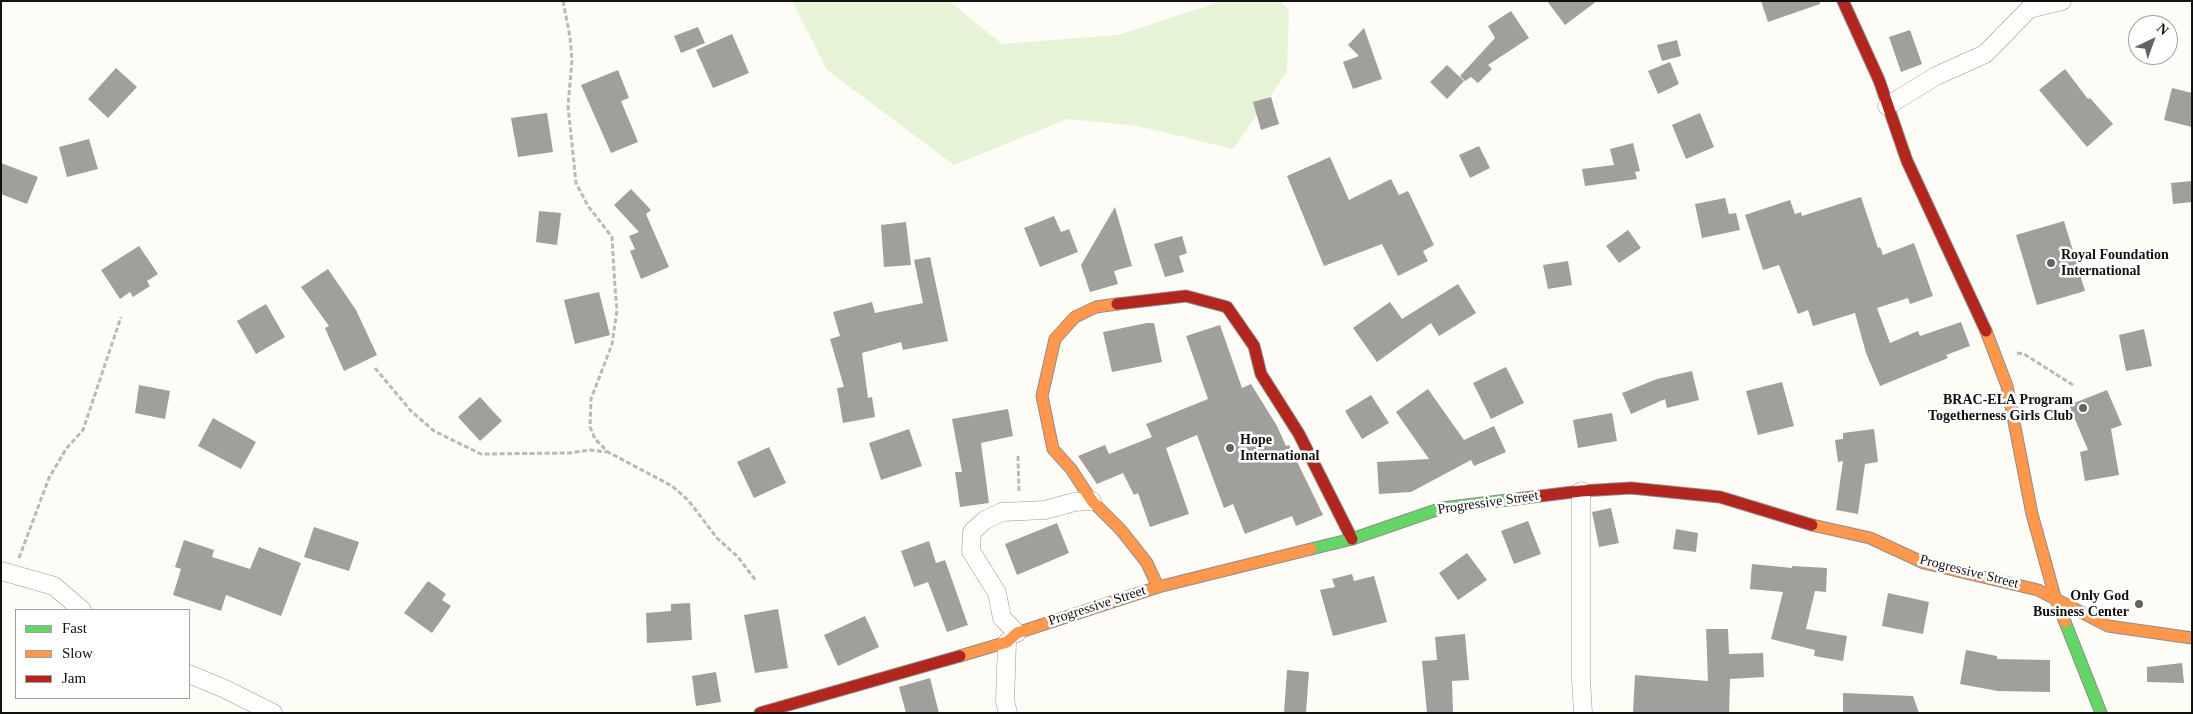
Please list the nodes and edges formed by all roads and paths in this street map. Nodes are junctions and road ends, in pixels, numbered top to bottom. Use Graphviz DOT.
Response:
graph roads {
  1 [pos="563,1"];
  2 [pos="1843,1"];
  3 [pos="2062,1"];
  4 [pos="1887,106"];
  5 [pos="121,317"];
  6 [pos="1992,346"];
  7 [pos="375,368"];
  8 [pos="2073,385"];
  9 [pos="608,452"];
  10 [pos="1018,456"];
  11 [pos="1581,491"];
  12 [pos="1092,501"];
  13 [pos="1023,510"];
  14 [pos="1352,539"];
  15 [pos="7,573"];
  16 [pos="756,581"];
  17 [pos="1158,586"];
  18 [pos="2055,598"];
  19 [pos="81,609"];
  20 [pos="1012,637"];
  21 [pos="2192,638"];
  22 [pos="190,674"];
  23 [pos="273,713"];
  24 [pos="760,713"];
  25 [pos="1008,713"];
  26 [pos="1584,713"];
  27 [pos="2101,713"];
  1 -- 9 [label="path"];
  2 -- 4 [label="street"];
  3 -- 4 [label="street"];
  4 -- 6 [label="street"];
  5 -- 15 [label="path"];
  6 -- 8 [label="path"];
  6 -- 18 [label="street"];
  7 -- 9 [label="path"];
  9 -- 16 [label="path"];
  10 -- 13 [label="path"];
  11 -- 14 [label="street, Progressive Street"];
  11 -- 18 [label="street, Progressive Street"];
  11 -- 26 [label="street"];
  12 -- 13 [label="street"];
  12 -- 14 [label="street"];
  12 -- 17 [label="street"];
  13 -- 20 [label="street"];
  14 -- 17 [label="street, Progressive Street"];
  15 -- 19 [label="street"];
  17 -- 20 [label="street, Progressive Street"];
  18 -- 21 [label="street, Progressive Street"];
  18 -- 27 [label="street"];
  20 -- 24 [label="street, Progressive Street"];
  20 -- 25 [label="street"];
  22 -- 23 [label="street"];
}
